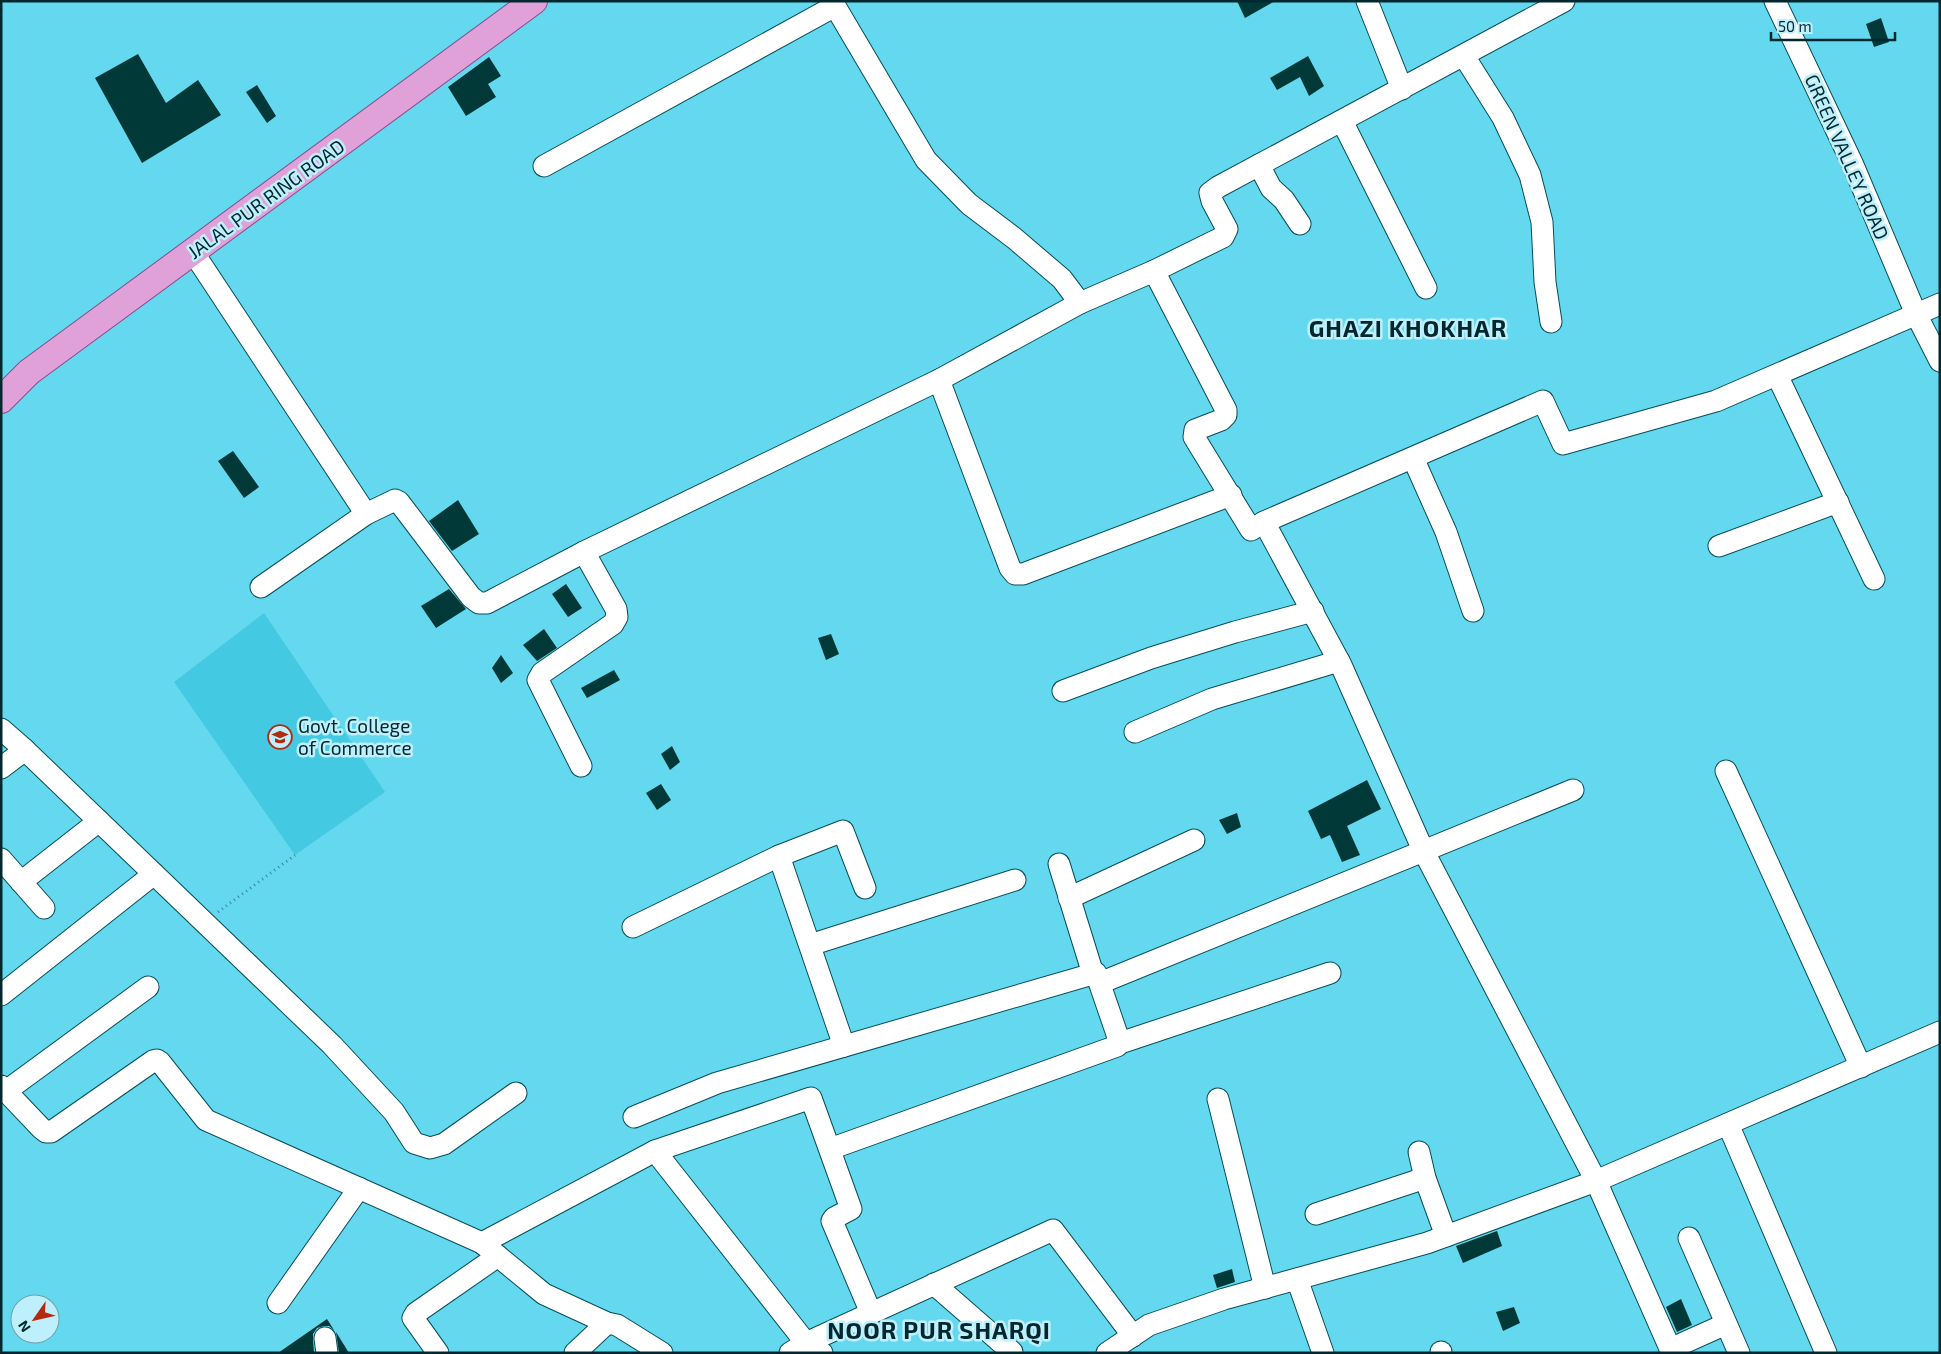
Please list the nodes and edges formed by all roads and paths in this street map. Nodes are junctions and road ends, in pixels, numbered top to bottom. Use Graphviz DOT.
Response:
graph roads {
  1 [pos="534,1"];
  2 [pos="1367,1"];
  3 [pos="1564,1"];
  4 [pos="1774,1"];
  5 [pos="833,4"];
  6 [pos="1464,56"];
  7 [pos="1402,89"];
  8 [pos="1342,121"];
  9 [pos="1259,165"];
  10 [pos="544,166"];
  11 [pos="1300,224"];
  12 [pos="193,252"];
  13 [pos="1154,271"];
  14 [pos="1426,288"];
  15 [pos="1080,303"];
  16 [pos="1940,304"];
  17 [pos="1916,314"];
  18 [pos="1551,322"];
  19 [pos="1940,361"];
  20 [pos="1777,375"];
  21 [pos="939,380"];
  22 [pos="1,400"];
  23 [pos="1413,458"];
  24 [pos="1231,495"];
  25 [pos="1838,502"];
  26 [pos="366,514"];
  27 [pos="1264,522"];
  28 [pos="1719,546"];
  29 [pos="584,552"];
  30 [pos="1874,579"];
  31 [pos="261,586"];
  32 [pos="1312,611"];
  33 [pos="1473,611"];
  34 [pos="1339,662"];
  35 [pos="1063,691"];
  36 [pos="1,730"];
  37 [pos="1135,732"];
  38 [pos="25,750"];
  39 [pos="581,766"];
  40 [pos="1,768"];
  41 [pos="1726,771"];
  42 [pos="1573,790"];
  43 [pos="99,821"];
  44 [pos="1194,840"];
  45 [pos="1424,850"];
  46 [pos="295,855"];
  47 [pos="778,856"];
  48 [pos="1,859"];
  49 [pos="1059,864"];
  50 [pos="154,874"];
  51 [pos="1015,880"];
  52 [pos="22,882"];
  53 [pos="865,888"];
  54 [pos="1070,898"];
  55 [pos="44,908"];
  56 [pos="204,922"];
  57 [pos="633,927"];
  58 [pos="810,945"];
  59 [pos="1330,972"];
  60 [pos="1097,979"];
  61 [pos="148,987"];
  62 [pos="1,994"];
  63 [pos="1940,1032"];
  64 [pos="1120,1043"];
  65 [pos="844,1046"];
  66 [pos="1861,1067"];
  67 [pos="4,1089"];
  68 [pos="516,1093"];
  69 [pos="1218,1099"];
  70 [pos="634,1117"];
  71 [pos="1728,1124"];
  72 [pos="830,1149"];
  73 [pos="655,1151"];
  74 [pos="1419,1152"];
  75 [pos="1426,1178"];
  76 [pos="1596,1181"];
  77 [pos="359,1188"];
  78 [pos="1316,1214"];
  79 [pos="1446,1236"];
  80 [pos="1689,1238"];
  81 [pos="482,1242"];
  82 [pos="498,1256"];
  83 [pos="1297,1279"];
  84 [pos="934,1284"];
  85 [pos="1266,1288"];
  86 [pos="278,1303"];
  87 [pos="871,1313"];
  88 [pos="607,1323"];
  89 [pos="1726,1324"];
  90 [pos="1133,1336"];
  91 [pos="806,1350"];
  92 [pos="1671,1351"];
  93 [pos="1012,1352"];
  94 [pos="438,1353"];
  95 [pos="575,1353"];
  96 [pos="662,1353"];
  97 [pos="1107,1353"];
  98 [pos="1323,1353"];
  99 [pos="1739,1353"];
  100 [pos="1826,1353"];
  1 -- 12 [label="main road, JALAL PUR RING ROAD"];
  2 -- 7 [label="street"];
  3 -- 6 [label="street"];
  4 -- 17 [label="street, GREEN VALLEY ROAD"];
  5 -- 10 [label="street"];
  5 -- 15 [label="street"];
  6 -- 7 [label="street"];
  6 -- 18 [label="street"];
  7 -- 8 [label="street"];
  8 -- 9 [label="street"];
  8 -- 14 [label="street"];
  9 -- 11 [label="street"];
  9 -- 13 [label="street"];
  12 -- 22 [label="main road, JALAL PUR RING ROAD"];
  12 -- 26 [label="street"];
  13 -- 15 [label="street"];
  13 -- 24 [label="street"];
  15 -- 21 [label="street"];
  16 -- 17 [label="street"];
  17 -- 19 [label="street, GREEN VALLEY ROAD"];
  17 -- 20 [label="street"];
  20 -- 23 [label="street"];
  20 -- 25 [label="street"];
  21 -- 24 [label="street"];
  21 -- 29 [label="street"];
  23 -- 27 [label="street"];
  23 -- 33 [label="street"];
  24 -- 27 [label="street"];
  25 -- 28 [label="street"];
  25 -- 30 [label="street"];
  26 -- 29 [label="street"];
  26 -- 31 [label="street"];
  27 -- 32 [label="street"];
  29 -- 39 [label="street"];
  32 -- 34 [label="street"];
  32 -- 35 [label="street"];
  34 -- 37 [label="street"];
  34 -- 45 [label="street"];
  36 -- 38 [label="street"];
  38 -- 40 [label="street"];
  38 -- 43 [label="street"];
  41 -- 66 [label="street"];
  42 -- 45 [label="street"];
  43 -- 50 [label="street"];
  43 -- 52 [label="street"];
  44 -- 54 [label="street"];
  45 -- 60 [label="street"];
  45 -- 76 [label="street"];
  46 -- 56 [label="path"];
  47 -- 53 [label="street"];
  47 -- 57 [label="street"];
  47 -- 58 [label="street"];
  48 -- 52 [label="street"];
  49 -- 54 [label="street"];
  50 -- 56 [label="street"];
  50 -- 62 [label="street"];
  51 -- 58 [label="street"];
  52 -- 55 [label="street"];
  54 -- 60 [label="street"];
  56 -- 68 [label="street"];
  58 -- 65 [label="street"];
  59 -- 64 [label="street"];
  60 -- 64 [label="street"];
  60 -- 65 [label="street"];
  61 -- 67 [label="street"];
  63 -- 66 [label="street"];
  64 -- 72 [label="street"];
  65 -- 70 [label="street"];
  66 -- 71 [label="street"];
  67 -- 77 [label="street"];
  69 -- 85 [label="street"];
  71 -- 76 [label="street"];
  71 -- 100 [label="street"];
  72 -- 73 [label="street"];
  72 -- 87 [label="street"];
  73 -- 81 [label="street"];
  73 -- 91 [label="street"];
  74 -- 75 [label="street"];
  75 -- 78 [label="street"];
  75 -- 79 [label="street"];
  76 -- 79 [label="street"];
  76 -- 92 [label="street"];
  77 -- 81 [label="street"];
  77 -- 86 [label="street"];
  79 -- 83 [label="street"];
  80 -- 89 [label="street"];
  81 -- 82 [label="street"];
  82 -- 88 [label="street"];
  82 -- 94 [label="street"];
  83 -- 85 [label="street"];
  83 -- 98 [label="street"];
  84 -- 87 [label="street"];
  84 -- 90 [label="street"];
  84 -- 93 [label="street"];
  85 -- 90 [label="street"];
  87 -- 91 [label="street"];
  88 -- 95 [label="street"];
  88 -- 96 [label="street"];
  89 -- 92 [label="street"];
  89 -- 99 [label="street"];
  90 -- 97 [label="street"];
}
